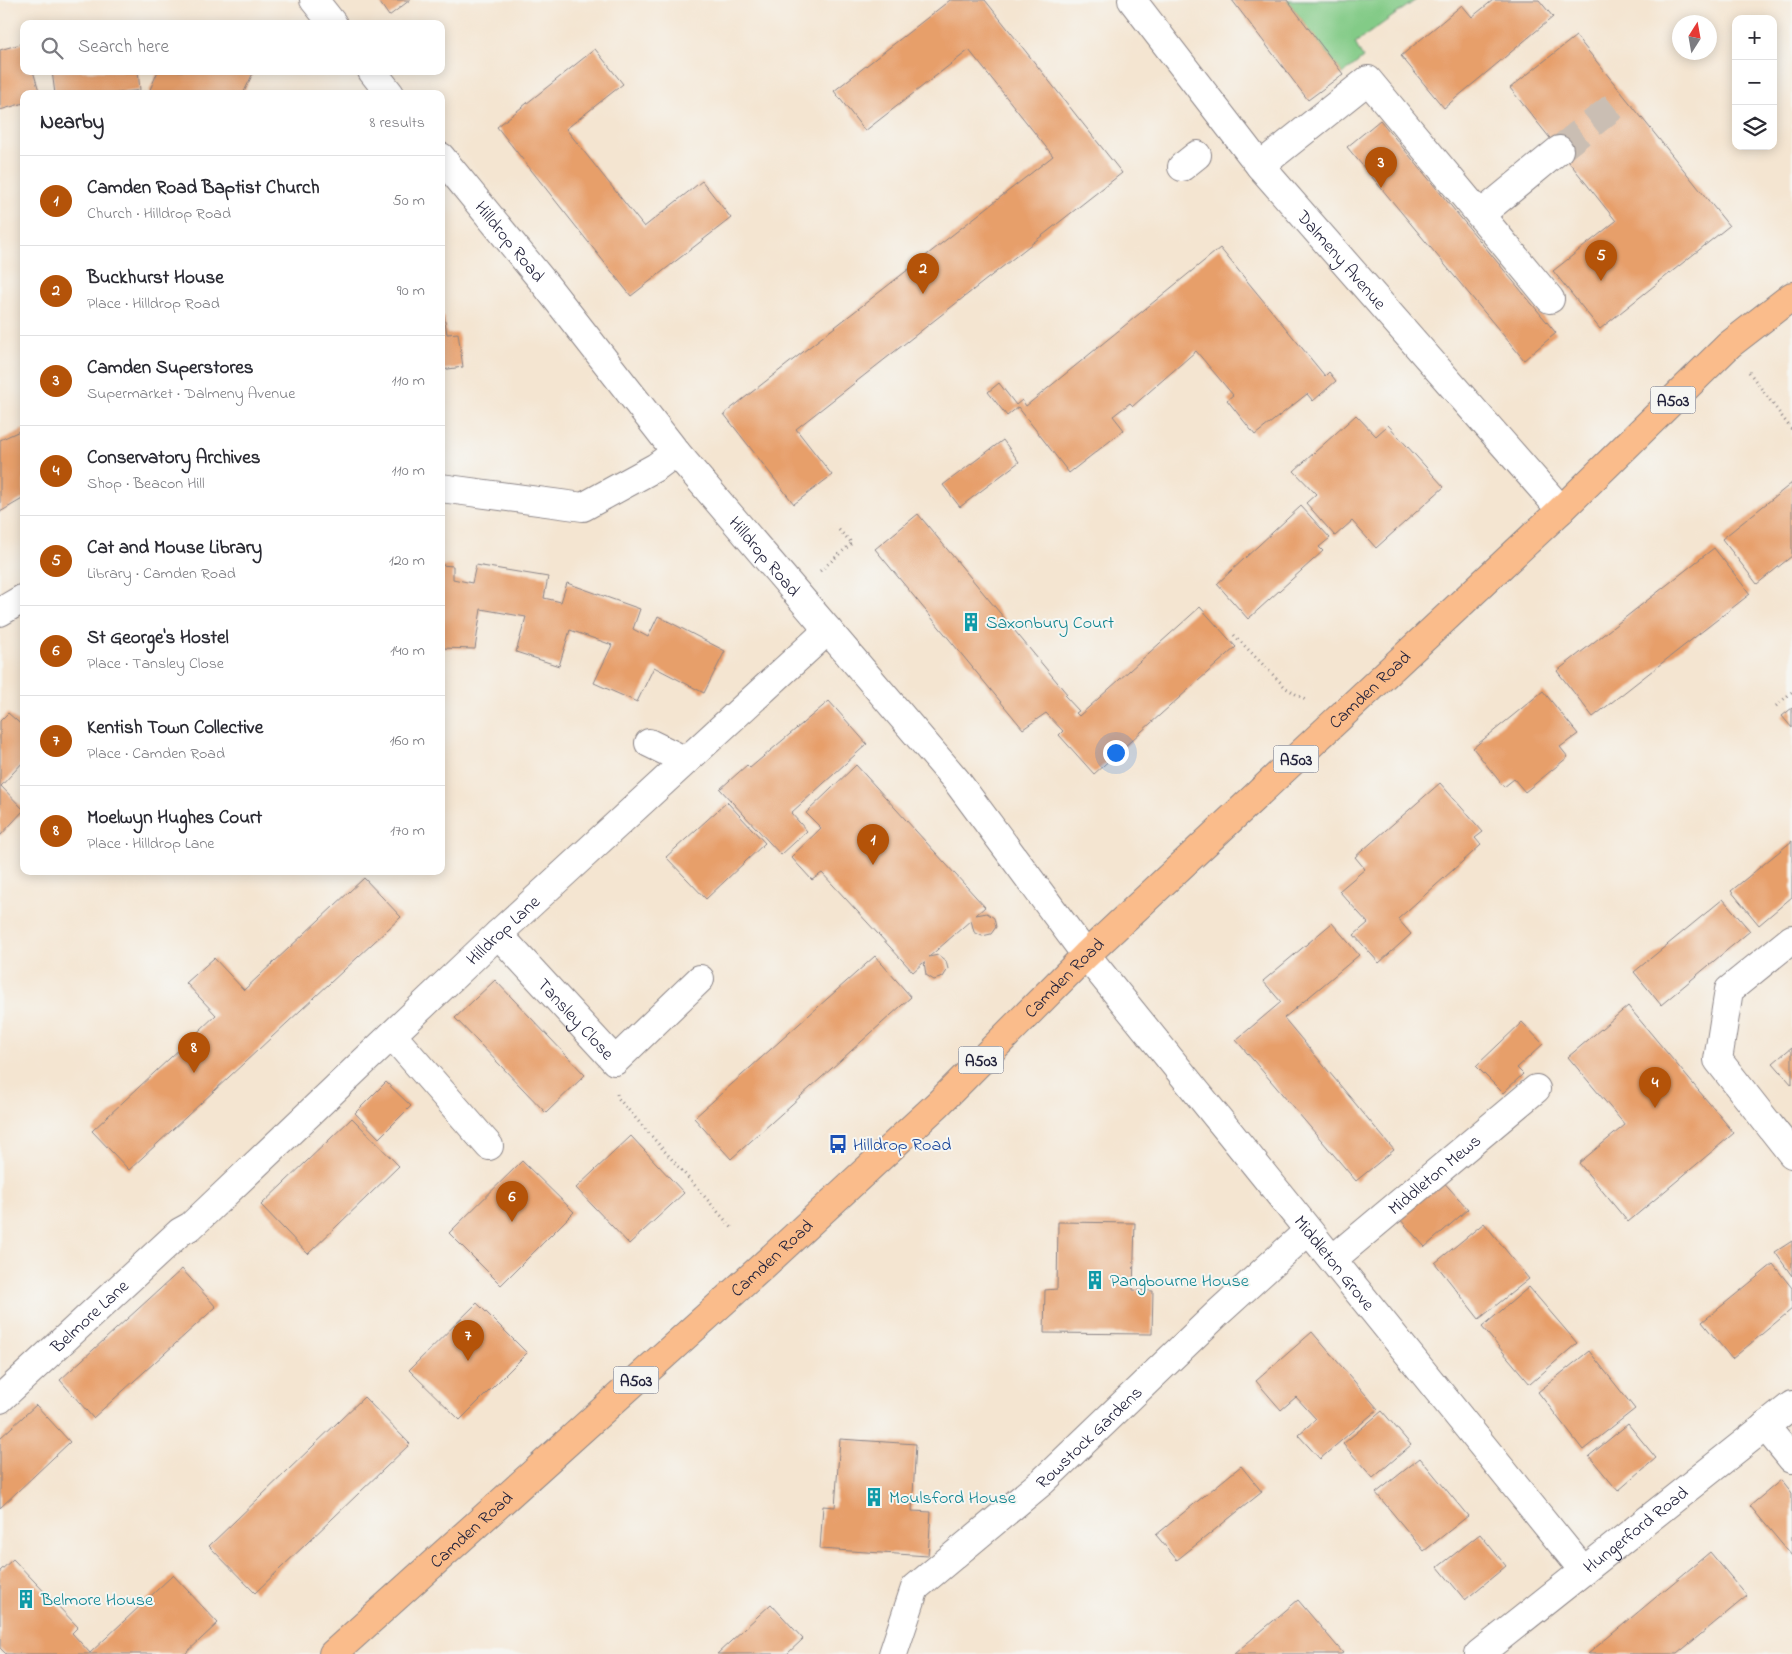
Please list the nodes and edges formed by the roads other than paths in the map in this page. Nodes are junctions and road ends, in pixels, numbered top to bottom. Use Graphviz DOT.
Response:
graph roads {
  1 [pos="314,0"];
  2 [pos="1132,0"];
  3 [pos="330,20"];
  4 [pos="375,75"];
  5 [pos="387,90"];
  6 [pos="1559,150"];
  7 [pos="445,162"];
  8 [pos="1260,166"];
  9 [pos="1480,215"];
  10 [pos="1792,296"];
  11 [pos="1550,299"];
  12 [pos="676,452"];
  13 [pos="445,489"];
  14 [pos="1561,510"];
  15 [pos="20,600"];
  16 [pos="0,612"];
  17 [pos="828,630"];
  18 [pos="649,743"];
  19 [pos="684,760"];
  20 [pos="498,934"];
  21 [pos="1792,939"];
  22 [pos="1086,955"];
  23 [pos="700,980"];
  24 [pos="392,1035"];
  25 [pos="1536,1089"];
  26 [pos="489,1146"];
  27 [pos="1792,1154"];
  28 [pos="180,1232"];
  29 [pos="1308,1232"];
  30 [pos="1333,1259"];
  31 [pos="0,1400"];
  32 [pos="1792,1405"];
  33 [pos="1765,1426"];
  34 [pos="1792,1458"];
  35 [pos="1583,1570"];
  36 [pos="332,1654"];
  37 [pos="893,1654"];
  38 [pos="1479,1654"];
  1 -- 3 [label="street"];
  2 -- 8 [label="street, Dalmeny Avenue"];
  4 -- 5 [label="street"];
  6 -- 9 [label="street"];
  7 -- 12 [label="street, Hilldrop Road"];
  8 -- 9 [label="street"];
  8 -- 14 [label="street, Dalmeny Avenue"];
  9 -- 11 [label="street"];
  10 -- 14 [label="highway, Camden Road / A503"];
  12 -- 13 [label="street"];
  12 -- 17 [label="street, Hilldrop Road"];
  14 -- 22 [label="highway, Camden Road / A503"];
  15 -- 16 [label="street"];
  17 -- 19 [label="street, Hilldrop Lane"];
  17 -- 22 [label="street, Hilldrop Road"];
  18 -- 19 [label="street"];
  19 -- 20 [label="street, Hilldrop Lane"];
  20 -- 23 [label="street, Tansley Close"];
  20 -- 24 [label="street, Hilldrop Lane"];
  21 -- 27 [label="street"];
  22 -- 29 [label="street, Middleton Grove"];
  22 -- 36 [label="highway, Camden Road / A503"];
  24 -- 26 [label="street"];
  24 -- 28 [label="street, Hilldrop Lane"];
  25 -- 30 [label="street, Middleton Mews"];
  28 -- 31 [label="street, Belmore Lane"];
  29 -- 30 [label="street, Middleton Grove"];
  29 -- 37 [label="street, Rowstock Gardens"];
  30 -- 35 [label="street, Middleton Grove"];
  32 -- 33 [label="street, Hungerford Road"];
  33 -- 34 [label="street"];
  33 -- 35 [label="street, Hungerford Road"];
  35 -- 38 [label="street, Hungerford Road"];
}
